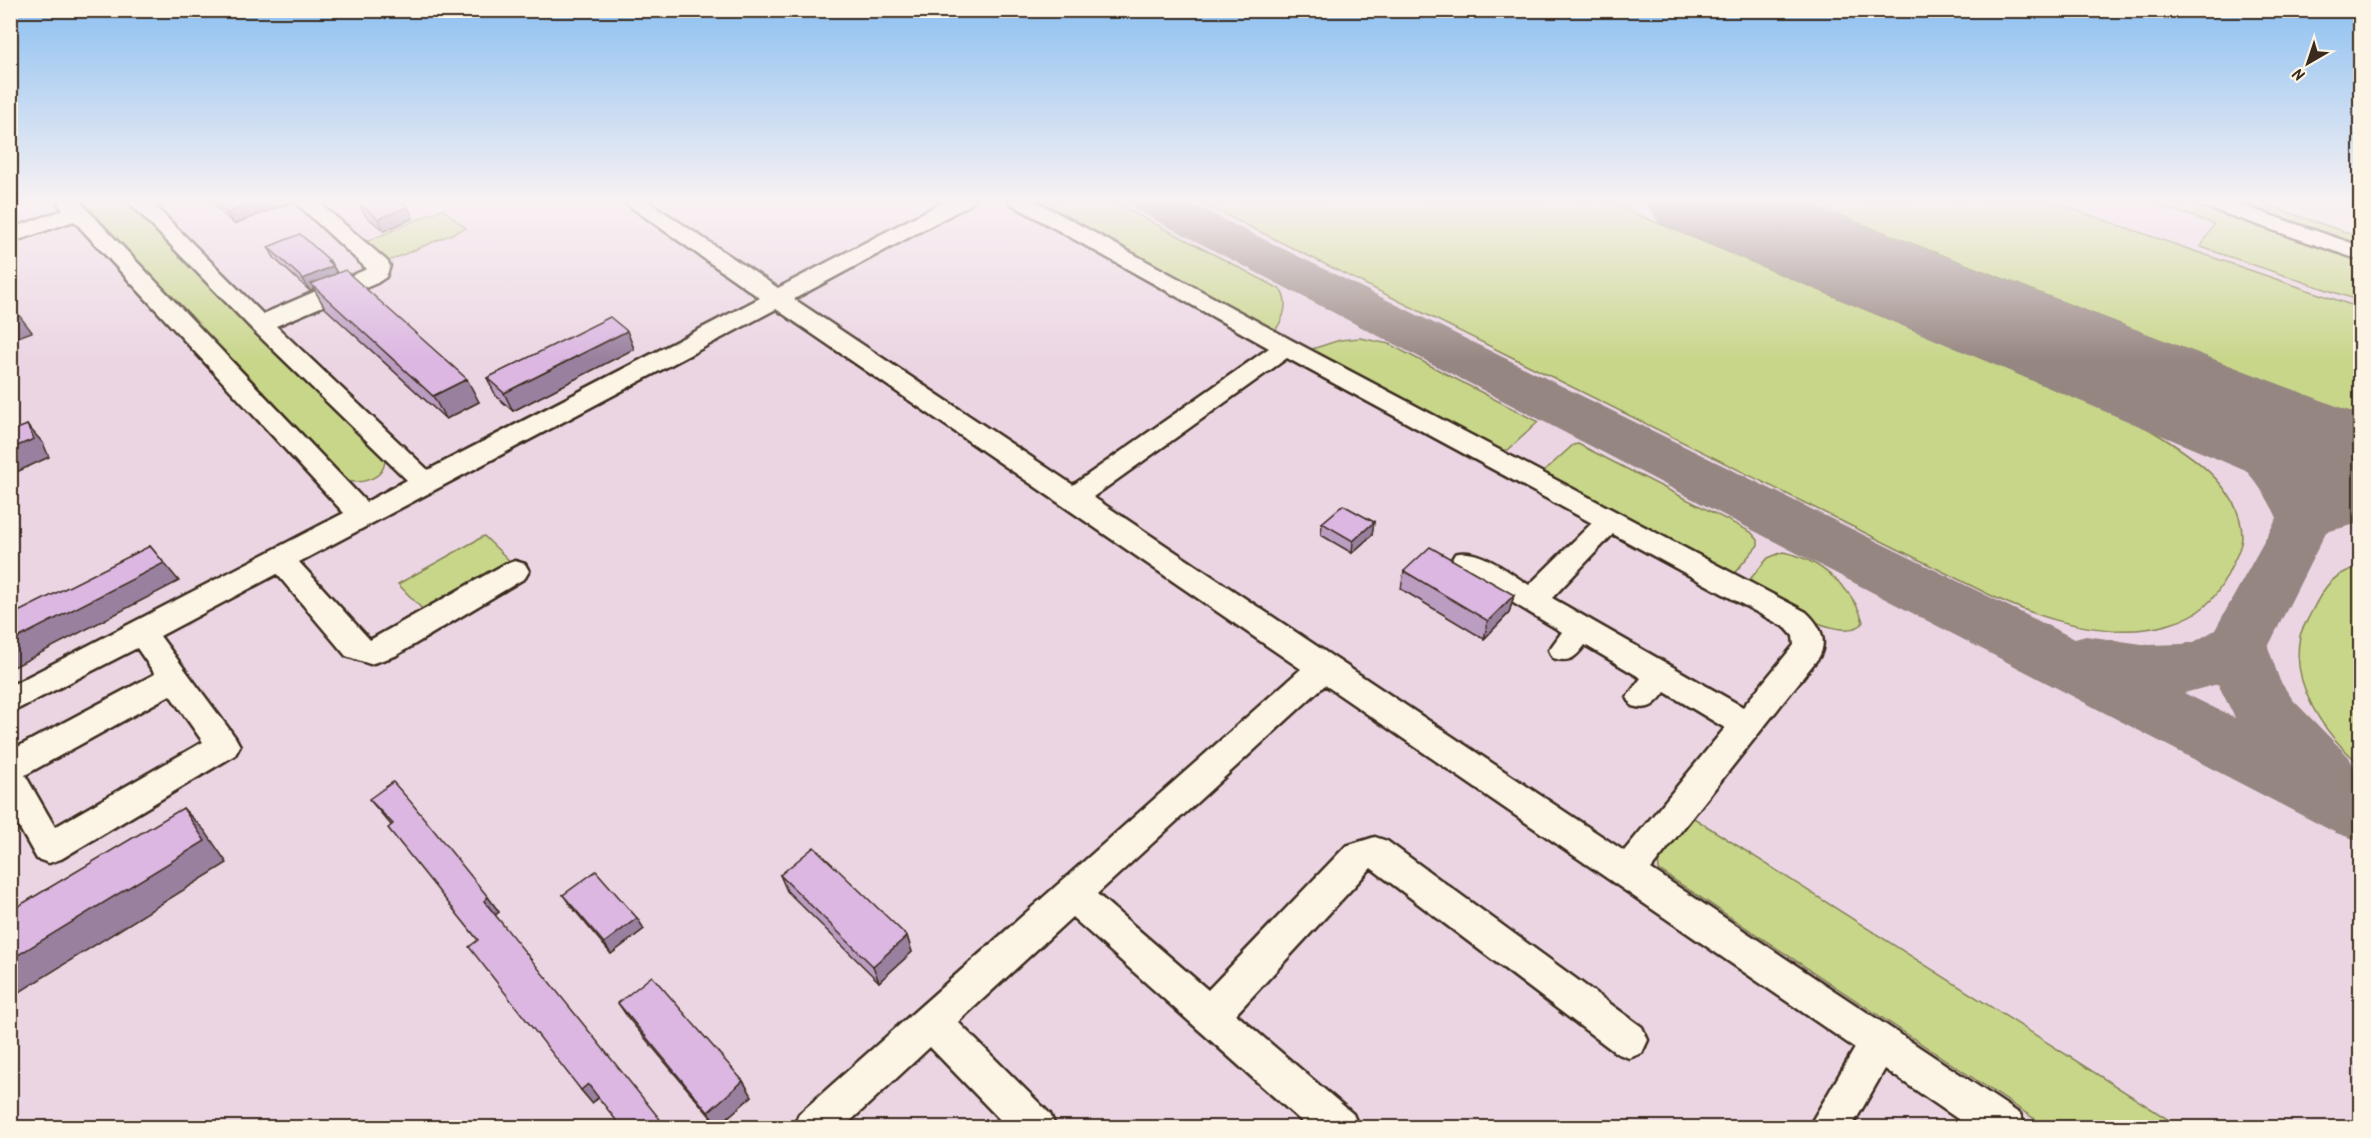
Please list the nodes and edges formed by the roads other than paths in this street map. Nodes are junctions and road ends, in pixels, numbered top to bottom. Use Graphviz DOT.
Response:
graph roads {
  1 [pos="116,253"];
  2 [pos="193,253"];
  3 [pos="364,253"];
  4 [pos="709,253"];
  5 [pos="863,253"];
  6 [pos="1115,253"];
  7 [pos="776,299"];
  8 [pos="260,324"];
  9 [pos="1286,347"];
  10 [pos="426,483"];
  11 [pos="1073,498"];
  12 [pos="364,517"];
  13 [pos="1611,520"];
  14 [pos="281,560"];
  15 [pos="1466,561"];
  16 [pos="515,571"];
  17 [pos="1532,600"];
  18 [pos="142,633"];
  19 [pos="1324,667"];
  20 [pos="175,677"];
  21 [pos="10,701"];
  22 [pos="1746,725"];
  23 [pos="10,767"];
  24 [pos="10,779"];
  25 [pos="1628,872"];
  26 [pos="1072,895"];
  27 [pos="1210,1015"];
  28 [pos="931,1021"];
  29 [pos="1629,1040"];
  30 [pos="1880,1042"];
  31 [pos="813,1128"];
  32 [pos="1036,1128"];
  33 [pos="1339,1128"];
  34 [pos="1828,1128"];
  35 [pos="2006,1128"];
  1 -- 12 [label="lane"];
  2 -- 8 [label="lane"];
  3 -- 8 [label="lane"];
  4 -- 7 [label="lane"];
  5 -- 7 [label="lane"];
  6 -- 9 [label="lane"];
  7 -- 10 [label="lane"];
  7 -- 11 [label="lane"];
  8 -- 10 [label="lane"];
  9 -- 11 [label="lane"];
  9 -- 13 [label="lane"];
  10 -- 12 [label="lane"];
  11 -- 19 [label="lane"];
  12 -- 14 [label="lane"];
  13 -- 17 [label="lane"];
  13 -- 22 [label="lane"];
  14 -- 16 [label="lane"];
  14 -- 18 [label="lane"];
  15 -- 17 [label="lane"];
  17 -- 22 [label="lane"];
  18 -- 20 [label="lane"];
  18 -- 21 [label="lane"];
  19 -- 25 [label="lane"];
  19 -- 26 [label="lane"];
  20 -- 23 [label="lane"];
  20 -- 24 [label="lane"];
  22 -- 25 [label="lane"];
  25 -- 30 [label="lane"];
  26 -- 27 [label="lane"];
  26 -- 28 [label="lane"];
  27 -- 29 [label="lane"];
  27 -- 33 [label="lane"];
  28 -- 31 [label="lane"];
  28 -- 32 [label="lane"];
  30 -- 34 [label="lane"];
  30 -- 35 [label="lane"];
}
